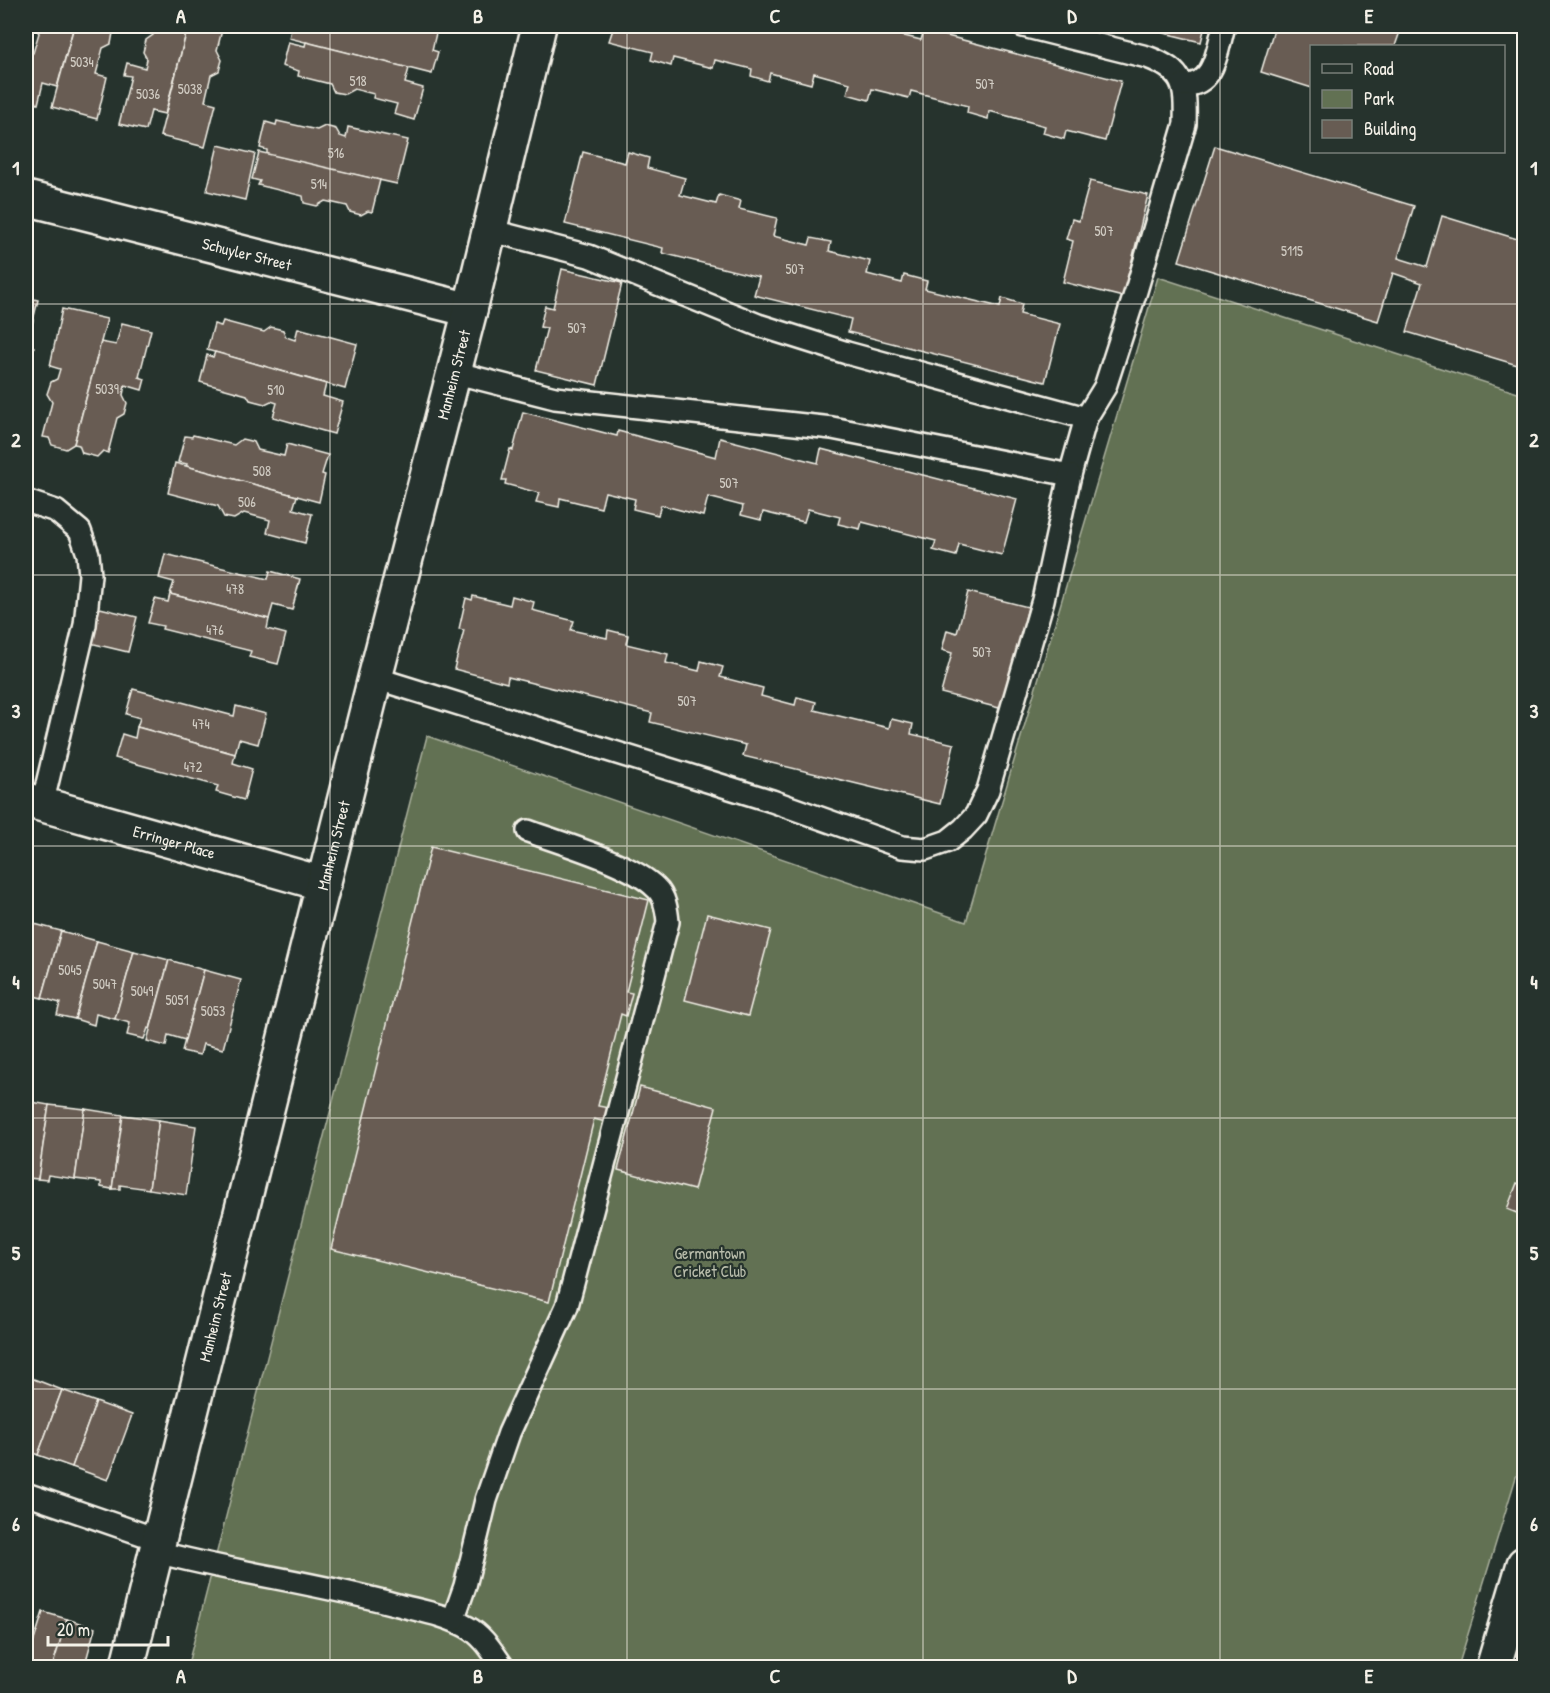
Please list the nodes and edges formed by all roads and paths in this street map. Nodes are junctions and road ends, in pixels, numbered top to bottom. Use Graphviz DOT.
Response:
graph roads {
  1 [pos="539,26"];
  2 [pos="1023,26"];
  3 [pos="1224,26"];
  4 [pos="1183,85"];
  5 [pos="26,198"];
  6 [pos="489,230"];
  7 [pos="470,310"];
  8 [pos="453,372"];
  9 [pos="1086,418"];
  10 [pos="1070,475"];
  11 [pos="26,501"];
  12 [pos="375,678"];
  13 [pos="34,803"];
  14 [pos="528,831"];
  15 [pos="324,884"];
  16 [pos="26,1494"];
  17 [pos="158,1546"];
  18 [pos="1524,1564"];
  19 [pos="453,1620"];
  20 [pos="128,1668"];
  21 [pos="504,1668"];
  22 [pos="1493,1668"];
  1 -- 6 [label="street, Manheim Street"];
  2 -- 4 [label="lane"];
  3 -- 4 [label="lane"];
  4 -- 9 [label="lane"];
  5 -- 7 [label="street, Schuyler Street"];
  6 -- 7 [label="street, Manheim Street"];
  6 -- 9 [label="lane"];
  7 -- 8 [label="street, Manheim Street"];
  8 -- 10 [label="lane"];
  8 -- 12 [label="street, Manheim Street"];
  9 -- 10 [label="lane"];
  10 -- 12 [label="lane"];
  11 -- 13 [label="lane"];
  12 -- 15 [label="street, Manheim Street"];
  13 -- 15 [label="street, Erringer Place"];
  14 -- 19 [label="lane"];
  15 -- 17 [label="street, Manheim Street"];
  16 -- 17 [label="lane"];
  17 -- 19 [label="lane"];
  17 -- 20 [label="street, Manheim Street"];
  18 -- 22 [label="street"];
  19 -- 21 [label="lane"];
}
